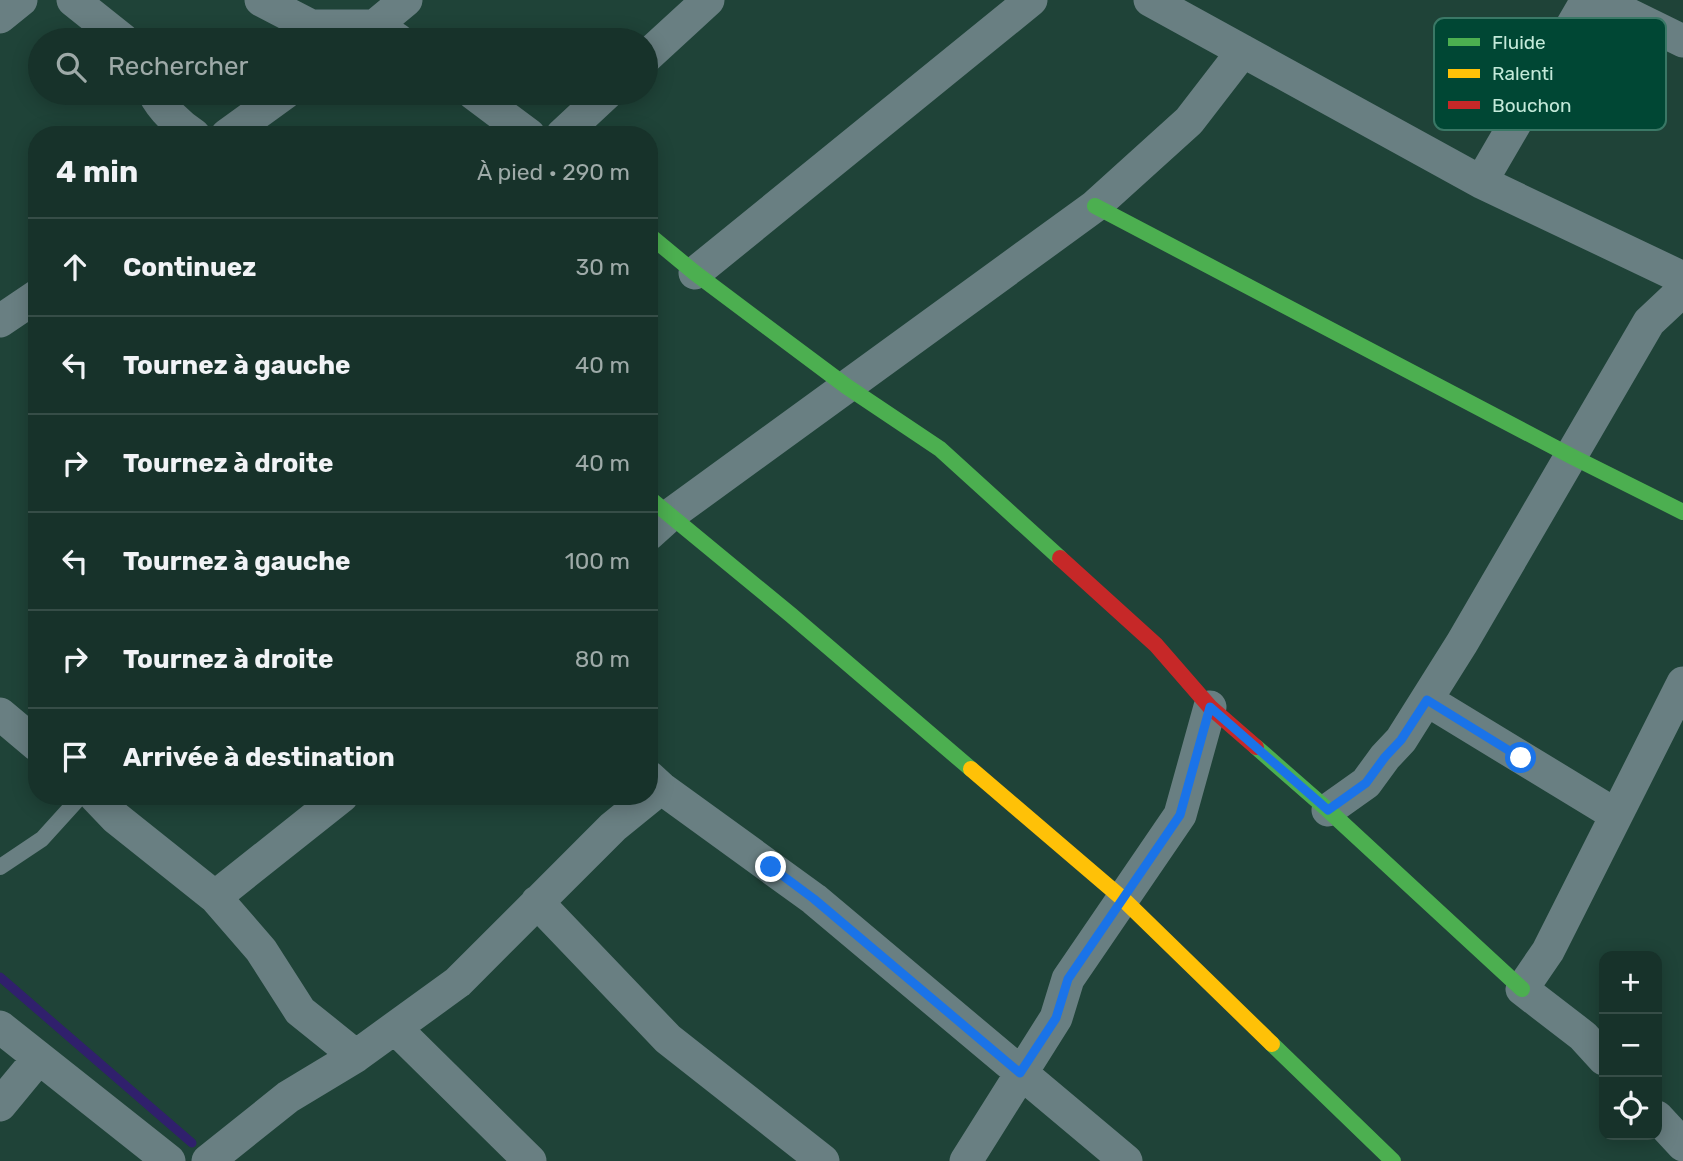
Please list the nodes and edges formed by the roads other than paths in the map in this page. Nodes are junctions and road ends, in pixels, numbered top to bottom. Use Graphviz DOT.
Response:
graph roads {
  1 [pos="21,0"];
  2 [pos="73,0"];
  3 [pos="261,0"];
  4 [pos="406,0"];
  5 [pos="708,0"];
  6 [pos="1031,0"];
  7 [pos="1150,0"];
  8 [pos="1587,0"];
  9 [pos="1599,0"];
  10 [pos="0,17"];
  11 [pos="1577,18"];
  12 [pos="1636,18"];
  13 [pos="108,28"];
  14 [pos="326,28"];
  15 [pos="383,28"];
  16 [pos="1666,33"];
  17 [pos="1683,41"];
  18 [pos="658,46"];
  19 [pos="1243,51"];
  20 [pos="162,105"];
  21 [pos="268,105"];
  22 [pos="489,105"];
  23 [pos="594,105"];
  24 [pos="181,126"];
  25 [pos="239,126"];
  26 [pos="516,126"];
  27 [pos="572,126"];
  28 [pos="1511,130"];
  29 [pos="1481,182"];
  30 [pos="1095,206"];
  31 [pos="658,242"];
  32 [pos="695,273"];
  33 [pos="1683,278"];
  34 [pos="1683,290"];
  35 [pos="28,302"];
  36 [pos="0,321"];
  37 [pos="846,386"];
  38 [pos="1571,456"];
  39 [pos="1683,512"];
  40 [pos="658,515"];
  41 [pos="658,517"];
  42 [pos="1683,682"];
  43 [pos="1427,700"];
  44 [pos="1210,707"];
  45 [pos="0,714"];
  46 [pos="28,737"];
  47 [pos="658,785"];
  48 [pos="73,805"];
  49 [pos="104,805"];
  50 [pos="331,805"];
  51 [pos="634,805"];
  52 [pos="1328,810"];
  53 [pos="1616,816"];
  54 [pos="0,867"];
  55 [pos="215,897"];
  56 [pos="1123,898"];
  57 [pos="537,902"];
  58 [pos="1522,989"];
  59 [pos="0,1027"];
  60 [pos="395,1028"];
  61 [pos="1599,1054"];
  62 [pos="356,1056"];
  63 [pos="38,1059"];
  64 [pos="1020,1073"];
  65 [pos="0,1105"];
  66 [pos="1662,1123"];
  67 [pos="1683,1146"];
  68 [pos="225,1156"];
  69 [pos="169,1161"];
  70 [pos="530,1161"];
  71 [pos="823,1161"];
  72 [pos="966,1161"];
  73 [pos="1126,1161"];
  74 [pos="1393,1161"];
  1 -- 10 [label="street"];
  2 -- 13 [label="street"];
  3 -- 14 [label="street"];
  4 -- 15 [label="street"];
  5 -- 18 [label="street"];
  6 -- 32 [label="street"];
  7 -- 19 [label="street"];
  8 -- 11 [label="street"];
  9 -- 12 [label="street"];
  16 -- 17 [label="street"];
  19 -- 29 [label="street"];
  19 -- 30 [label="street"];
  20 -- 24 [label="street"];
  21 -- 25 [label="street"];
  22 -- 26 [label="street"];
  23 -- 27 [label="street"];
  28 -- 29 [label="street"];
  29 -- 33 [label="street"];
  30 -- 37 [label="street"];
  30 -- 38 [label="street"];
  31 -- 32 [label="street"];
  32 -- 37 [label="street"];
  34 -- 38 [label="street"];
  35 -- 36 [label="street"];
  37 -- 40 [label="street"];
  37 -- 44 [label="street"];
  38 -- 39 [label="street"];
  38 -- 43 [label="street"];
  41 -- 56 [label="street"];
  42 -- 53 [label="street"];
  43 -- 52 [label="street"];
  43 -- 53 [label="street"];
  44 -- 52 [label="street"];
  44 -- 56 [label="street"];
  45 -- 46 [label="street"];
  47 -- 64 [label="street"];
  48 -- 54 [label="lane"];
  49 -- 55 [label="street"];
  50 -- 55 [label="street"];
  51 -- 57 [label="street"];
  52 -- 58 [label="street"];
  53 -- 58 [label="street"];
  55 -- 62 [label="street"];
  56 -- 64 [label="street"];
  56 -- 74 [label="street"];
  57 -- 60 [label="street"];
  57 -- 71 [label="street"];
  58 -- 61 [label="street"];
  59 -- 63 [label="street"];
  60 -- 62 [label="street"];
  60 -- 70 [label="street"];
  62 -- 68 [label="street"];
  63 -- 65 [label="street"];
  63 -- 69 [label="street"];
  64 -- 72 [label="street"];
  64 -- 73 [label="street"];
  66 -- 67 [label="street"];
}
